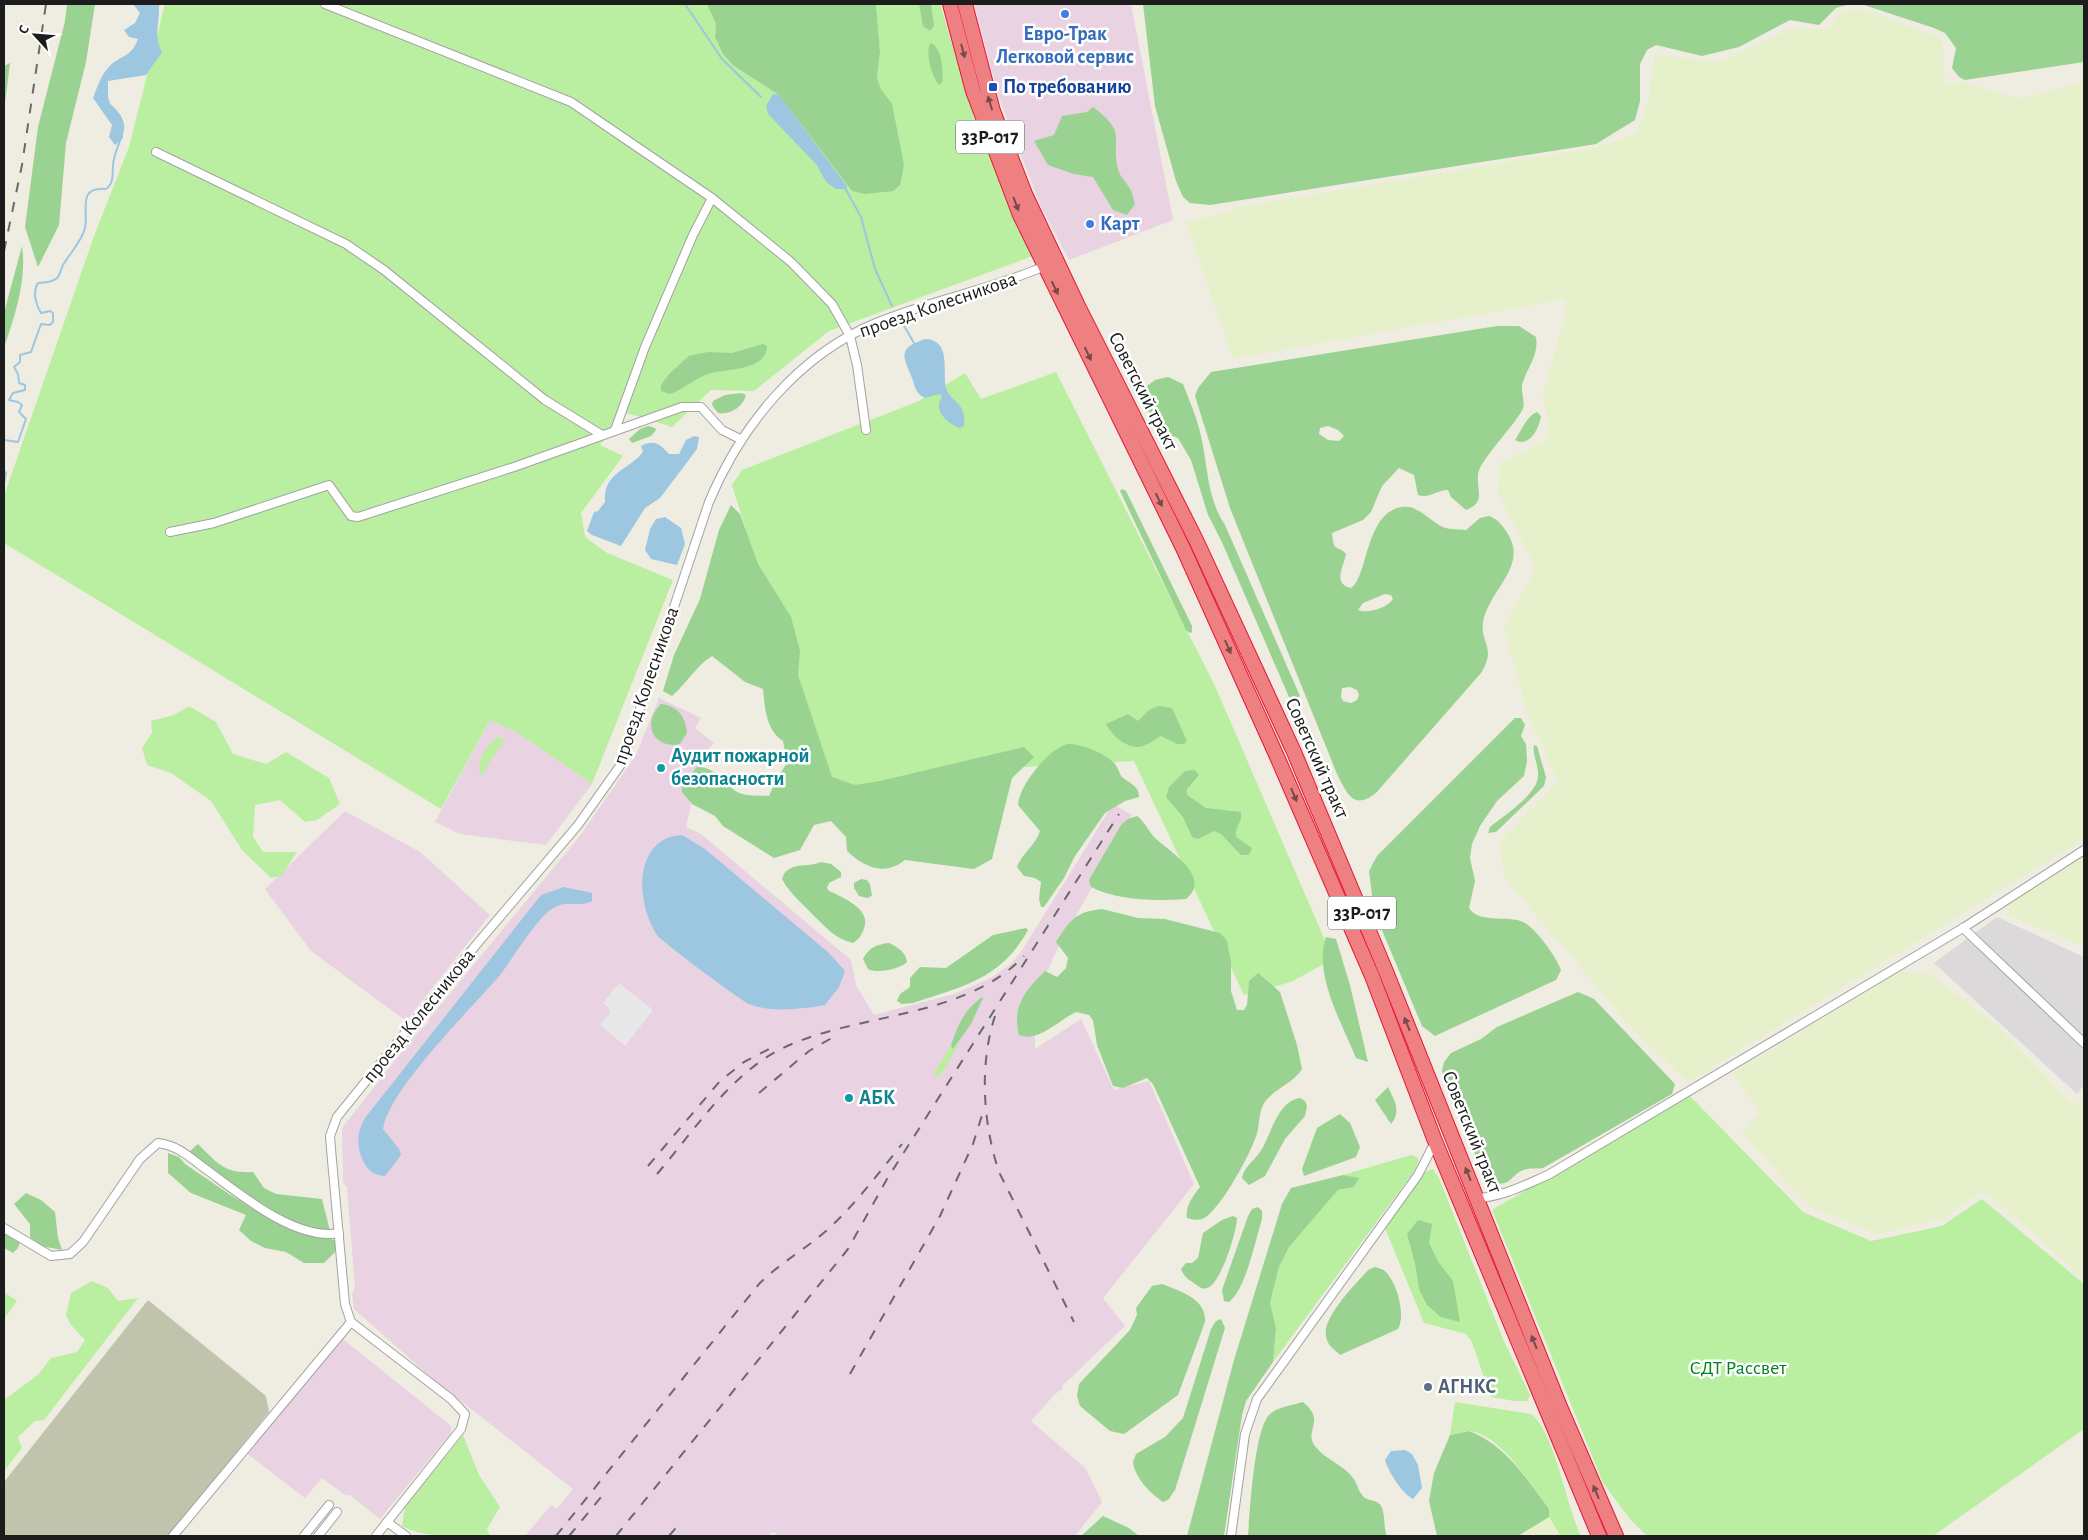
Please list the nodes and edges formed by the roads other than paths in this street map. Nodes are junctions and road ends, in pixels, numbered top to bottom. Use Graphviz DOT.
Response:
graph roads {
  1 [pos="325,4"];
  2 [pos="950,4"];
  3 [pos="965,4"];
  4 [pos="156,152"];
  5 [pos="712,198"];
  6 [pos="1050,263"];
  7 [pos="850,336"];
  8 [pos="615,430"];
  9 [pos="866,430"];
  10 [pos="602,435"];
  11 [pos="740,439"];
  12 [pos="170,532"];
  13 [pos="2084,850"];
  14 [pos="1963,928"];
  15 [pos="2084,1043"];
  16 [pos="1435,1141"];
  17 [pos="1477,1198"];
  18 [pos="4,1228"];
  19 [pos="339,1233"];
  20 [pos="351,1322"];
  21 [pos="329,1505"];
  22 [pos="337,1512"];
  23 [pos="387,1522"];
  24 [pos="173,1536"];
  25 [pos="304,1536"];
  26 [pos="318,1536"];
  27 [pos="376,1536"];
  28 [pos="406,1536"];
  29 [pos="1231,1536"];
  30 [pos="1599,1536"];
  31 [pos="1616,1536"];
  1 -- 5 [label="street"];
  2 -- 6 [label="highway, Советский тракт / 33Р-017, one-way"];
  6 -- 3 [label="highway, Советский тракт / 33Р-017, one-way"];
  4 -- 10 [label="street"];
  5 -- 7 [label="street"];
  5 -- 8 [label="street"];
  6 -- 7 [label="street, проезд Колесникова"];
  6 -- 16 [label="highway, Советский тракт / 33Р-017, one-way"];
  17 -- 6 [label="highway, Советский тракт / 33Р-017, one-way"];
  7 -- 9 [label="street"];
  7 -- 11 [label="street, проезд Колесникова"];
  8 -- 10 [label="street"];
  8 -- 11 [label="street"];
  10 -- 12 [label="street"];
  11 -- 19 [label="street, проезд Колесникова"];
  13 -- 14 [label="street"];
  14 -- 15 [label="street"];
  14 -- 17 [label="street"];
  16 -- 29 [label="street"];
  16 -- 30 [label="highway, Советский тракт / 33Р-017"];
  31 -- 17 [label="highway, Советский тракт / 33Р-017, one-way"];
  18 -- 19 [label="street"];
  19 -- 20 [label="street, проезд Колесникова"];
  20 -- 23 [label="street"];
  20 -- 24 [label="street"];
  21 -- 25 [label="street"];
  22 -- 26 [label="street"];
  23 -- 27 [label="street"];
  23 -- 28 [label="street"];
}
